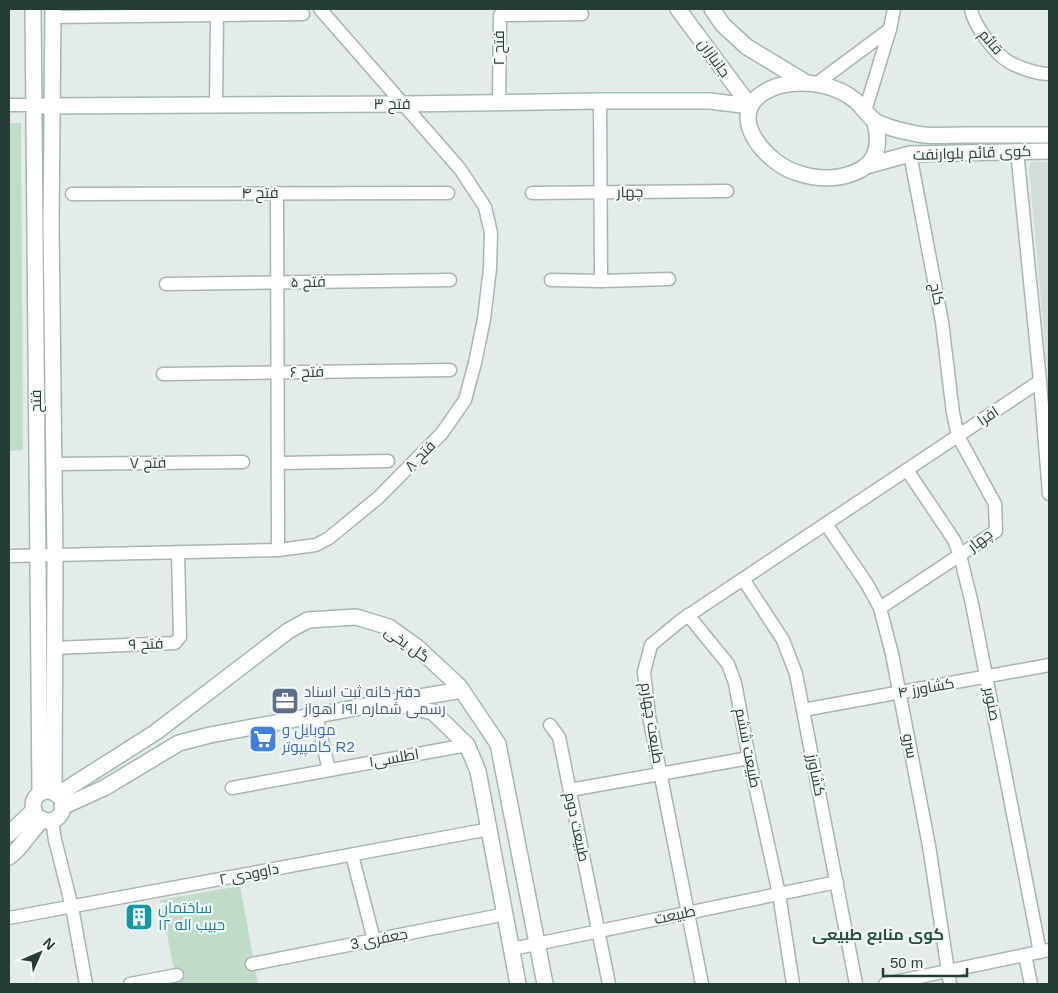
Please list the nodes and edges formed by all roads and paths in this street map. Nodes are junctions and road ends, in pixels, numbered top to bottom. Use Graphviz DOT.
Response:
graph roads {
  1 [pos="33,9"];
  2 [pos="320,9"];
  3 [pos="678,9"];
  4 [pos="712,9"];
  5 [pos="894,9"];
  6 [pos="971,9"];
  7 [pos="53,13"];
  8 [pos="304,14"];
  9 [pos="582,14"];
  10 [pos="217,16"];
  11 [pos="890,29"];
  12 [pos="1049,74"];
  13 [pos="810,83"];
  14 [pos="600,101"];
  15 [pos="499,103"];
  16 [pos="404,104"];
  17 [pos="9,105"];
  18 [pos="34,105"];
  19 [pos="216,105"];
  20 [pos="53,106"];
  21 [pos="750,106"];
  22 [pos="870,116"];
  23 [pos="1049,135"];
  24 [pos="1017,151"];
  25 [pos="1049,151"];
  26 [pos="910,154"];
  27 [pos="866,166"];
  28 [pos="727,191"];
  29 [pos="600,192"];
  30 [pos="277,193"];
  31 [pos="448,193"];
  32 [pos="532,193"];
  33 [pos="72,194"];
  34 [pos="669,279"];
  35 [pos="450,280"];
  36 [pos="551,280"];
  37 [pos="601,281"];
  38 [pos="277,283"];
  39 [pos="166,284"];
  40 [pos="450,370"];
  41 [pos="278,373"];
  42 [pos="164,374"];
  43 [pos="1040,381"];
  44 [pos="958,436"];
  45 [pos="388,461"];
  46 [pos="243,462"];
  47 [pos="278,463"];
  48 [pos="54,464"];
  49 [pos="907,470"];
  50 [pos="1049,494"];
  51 [pos="826,524"];
  52 [pos="278,550"];
  53 [pos="178,552"];
  54 [pos="55,555"];
  55 [pos="960,555"];
  56 [pos="9,556"];
  57 [pos="37,556"];
  58 [pos="743,579"];
  59 [pos="880,608"];
  60 [pos="688,615"];
  61 [pos="54,648"];
  62 [pos="1049,665"];
  63 [pos="987,678"];
  64 [pos="462,690"];
  65 [pos="900,693"];
  66 [pos="387,702"];
  67 [pos="803,710"];
  68 [pos="316,715"];
  69 [pos="550,725"];
  70 [pos="467,745"];
  71 [pos="750,758"];
  72 [pos="329,770"];
  73 [pos="661,774"];
  74 [pos="232,788"];
  75 [pos="570,790"];
  76 [pos="54,797"];
  77 [pos="43,816"];
  78 [pos="490,829"];
  79 [pos="9,834"];
  80 [pos="352,854"];
  81 [pos="9,857"];
  82 [pos="837,882"];
  83 [pos="780,894"];
  84 [pos="72,907"];
  85 [pos="689,912"];
  86 [pos="506,914"];
  87 [pos="9,918"];
  88 [pos="599,931"];
  89 [pos="374,940"];
  90 [pos="538,944"];
  91 [pos="512,949"];
  92 [pos="1044,951"];
  93 [pos="1026,955"];
  94 [pos="252,964"];
  95 [pos="948,970"];
  96 [pos="177,975"];
  97 [pos="86,984"];
  98 [pos="130,984"];
  99 [pos="518,984"];
  100 [pos="545,984"];
  101 [pos="609,984"];
  102 [pos="702,984"];
  103 [pos="793,984"];
  104 [pos="856,984"];
  105 [pos="885,984"];
  106 [pos="950,984"];
  107 [pos="1031,984"];
  1 -- 18 [label="street, فتح"];
  2 -- 16 [label="street, فتح ۸"];
  3 -- 21 [label="street, جانبازان"];
  4 -- 13 [label="street, جانبازان"];
  5 -- 11 [label="street"];
  6 -- 12 [label="street, قائم"];
  7 -- 10 [label="street"];
  7 -- 20 [label="street, فتح"];
  8 -- 10 [label="street"];
  9 -- 15 [label="street, فتح ۲"];
  10 -- 19 [label="street"];
  11 -- 13 [label="street"];
  11 -- 22 [label="street"];
  13 -- 21 [label="street"];
  13 -- 22 [label="street"];
  14 -- 15 [label="street, فتح ۳"];
  14 -- 21 [label="street, فتح ۳"];
  14 -- 29 [label="street"];
  15 -- 16 [label="street, فتح ۳"];
  16 -- 19 [label="street, فتح ۳"];
  16 -- 52 [label="street, فتح ۸"];
  17 -- 18 [label="street"];
  18 -- 20 [label="street, فتح ۳"];
  18 -- 57 [label="street, فتح"];
  19 -- 20 [label="street, فتح ۳"];
  20 -- 48 [label="street, فتح"];
  21 -- 27 [label="street"];
  22 -- 23 [label="street, کوی قائم بلوارنفت"];
  22 -- 27 [label="street"];
  24 -- 25 [label="street, کوی قائم بلوارنفت"];
  24 -- 26 [label="street, کوی قائم بلوارنفت"];
  24 -- 43 [label="street"];
  26 -- 27 [label="street, کوی قائم بلوارنفت"];
  26 -- 44 [label="street, کاج"];
  28 -- 29 [label="street, چهار"];
  29 -- 32 [label="street, چهار"];
  29 -- 37 [label="street"];
  30 -- 31 [label="street, فتح ۴"];
  30 -- 33 [label="street, فتح ۴"];
  30 -- 38 [label="street"];
  34 -- 37 [label="street"];
  35 -- 38 [label="street, فتح ۵"];
  36 -- 37 [label="street"];
  38 -- 39 [label="street, فتح ۵"];
  38 -- 41 [label="street"];
  40 -- 41 [label="street, فتح ۶"];
  41 -- 42 [label="street, فتح ۶"];
  41 -- 47 [label="street"];
  43 -- 44 [label="street, افرا"];
  43 -- 50 [label="street"];
  44 -- 49 [label="street, افرا"];
  44 -- 55 [label="street, چهار"];
  45 -- 47 [label="street"];
  46 -- 48 [label="street, فتح ۷"];
  47 -- 52 [label="street"];
  48 -- 54 [label="street, فتح"];
  49 -- 51 [label="street, افرا"];
  49 -- 55 [label="street, صنوبر"];
  51 -- 58 [label="street, افرا"];
  51 -- 59 [label="street, سرو"];
  52 -- 53 [label="street, فتح ۸"];
  53 -- 54 [label="street, فتح ۸"];
  53 -- 61 [label="street, فتح ۹"];
  54 -- 57 [label="street, فتح ۸"];
  54 -- 61 [label="street, فتح"];
  55 -- 59 [label="street, چهار"];
  55 -- 63 [label="street, صنوبر"];
  56 -- 57 [label="street, فتح ۸"];
  57 -- 76 [label="street, فتح"];
  58 -- 60 [label="street, طبیعت چهارم"];
  58 -- 67 [label="street, کشاورز"];
  59 -- 65 [label="street, سرو"];
  60 -- 71 [label="street, طبیعت ششم"];
  60 -- 73 [label="street, طبیعت چهارم"];
  61 -- 76 [label="street, فتح"];
  62 -- 63 [label="street, کشاورز ۴"];
  63 -- 65 [label="street, کشاورز ۴"];
  63 -- 92 [label="street, صنوبر"];
  64 -- 66 [label="street"];
  64 -- 76 [label="street, گل یخی"];
  64 -- 90 [label="street, گل یخی"];
  65 -- 67 [label="street, کشاورز ۴"];
  65 -- 95 [label="street, سرو"];
  66 -- 68 [label="street"];
  66 -- 70 [label="street"];
  67 -- 82 [label="street, کشاورز"];
  68 -- 72 [label="street"];
  68 -- 76 [label="street"];
  69 -- 75 [label="street, طبیعت دوم"];
  70 -- 72 [label="street, اطلسی۱"];
  70 -- 78 [label="street"];
  71 -- 73 [label="street"];
  71 -- 83 [label="street, طبیعت ششم"];
  72 -- 74 [label="street, اطلسی۱"];
  73 -- 75 [label="street"];
  73 -- 85 [label="street, طبیعت چهارم"];
  75 -- 88 [label="street, طبیعت دوم"];
  76 -- 77 [label="street"];
  76 -- 77 [label="street"];
  77 -- 79 [label="street"];
  77 -- 81 [label="street"];
  77 -- 84 [label="street"];
  78 -- 80 [label="street, داوودی ۲"];
  78 -- 86 [label="street"];
  80 -- 84 [label="street, داوودی ۲"];
  80 -- 89 [label="street"];
  82 -- 83 [label="street, طبیعت"];
  82 -- 104 [label="street, کشاورز"];
  83 -- 85 [label="street, طبیعت"];
  83 -- 103 [label="street, طبیعت ششم"];
  84 -- 87 [label="street, داوودی ۲"];
  84 -- 97 [label="street"];
  85 -- 88 [label="street, طبیعت"];
  85 -- 102 [label="street, طبیعت چهارم"];
  86 -- 89 [label="street, 3 جعفری"];
  86 -- 91 [label="street"];
  88 -- 90 [label="street, طبیعت"];
  88 -- 101 [label="street, طبیعت دوم"];
  89 -- 94 [label="street, 3 جعفری"];
  90 -- 91 [label="street, طبیعت"];
  90 -- 100 [label="street, گل یخی"];
  91 -- 99 [label="street"];
  92 -- 93 [label="street"];
  93 -- 95 [label="street"];
  93 -- 107 [label="street"];
  95 -- 105 [label="street"];
  95 -- 106 [label="street, سرو"];
  96 -- 98 [label="street"];
}
